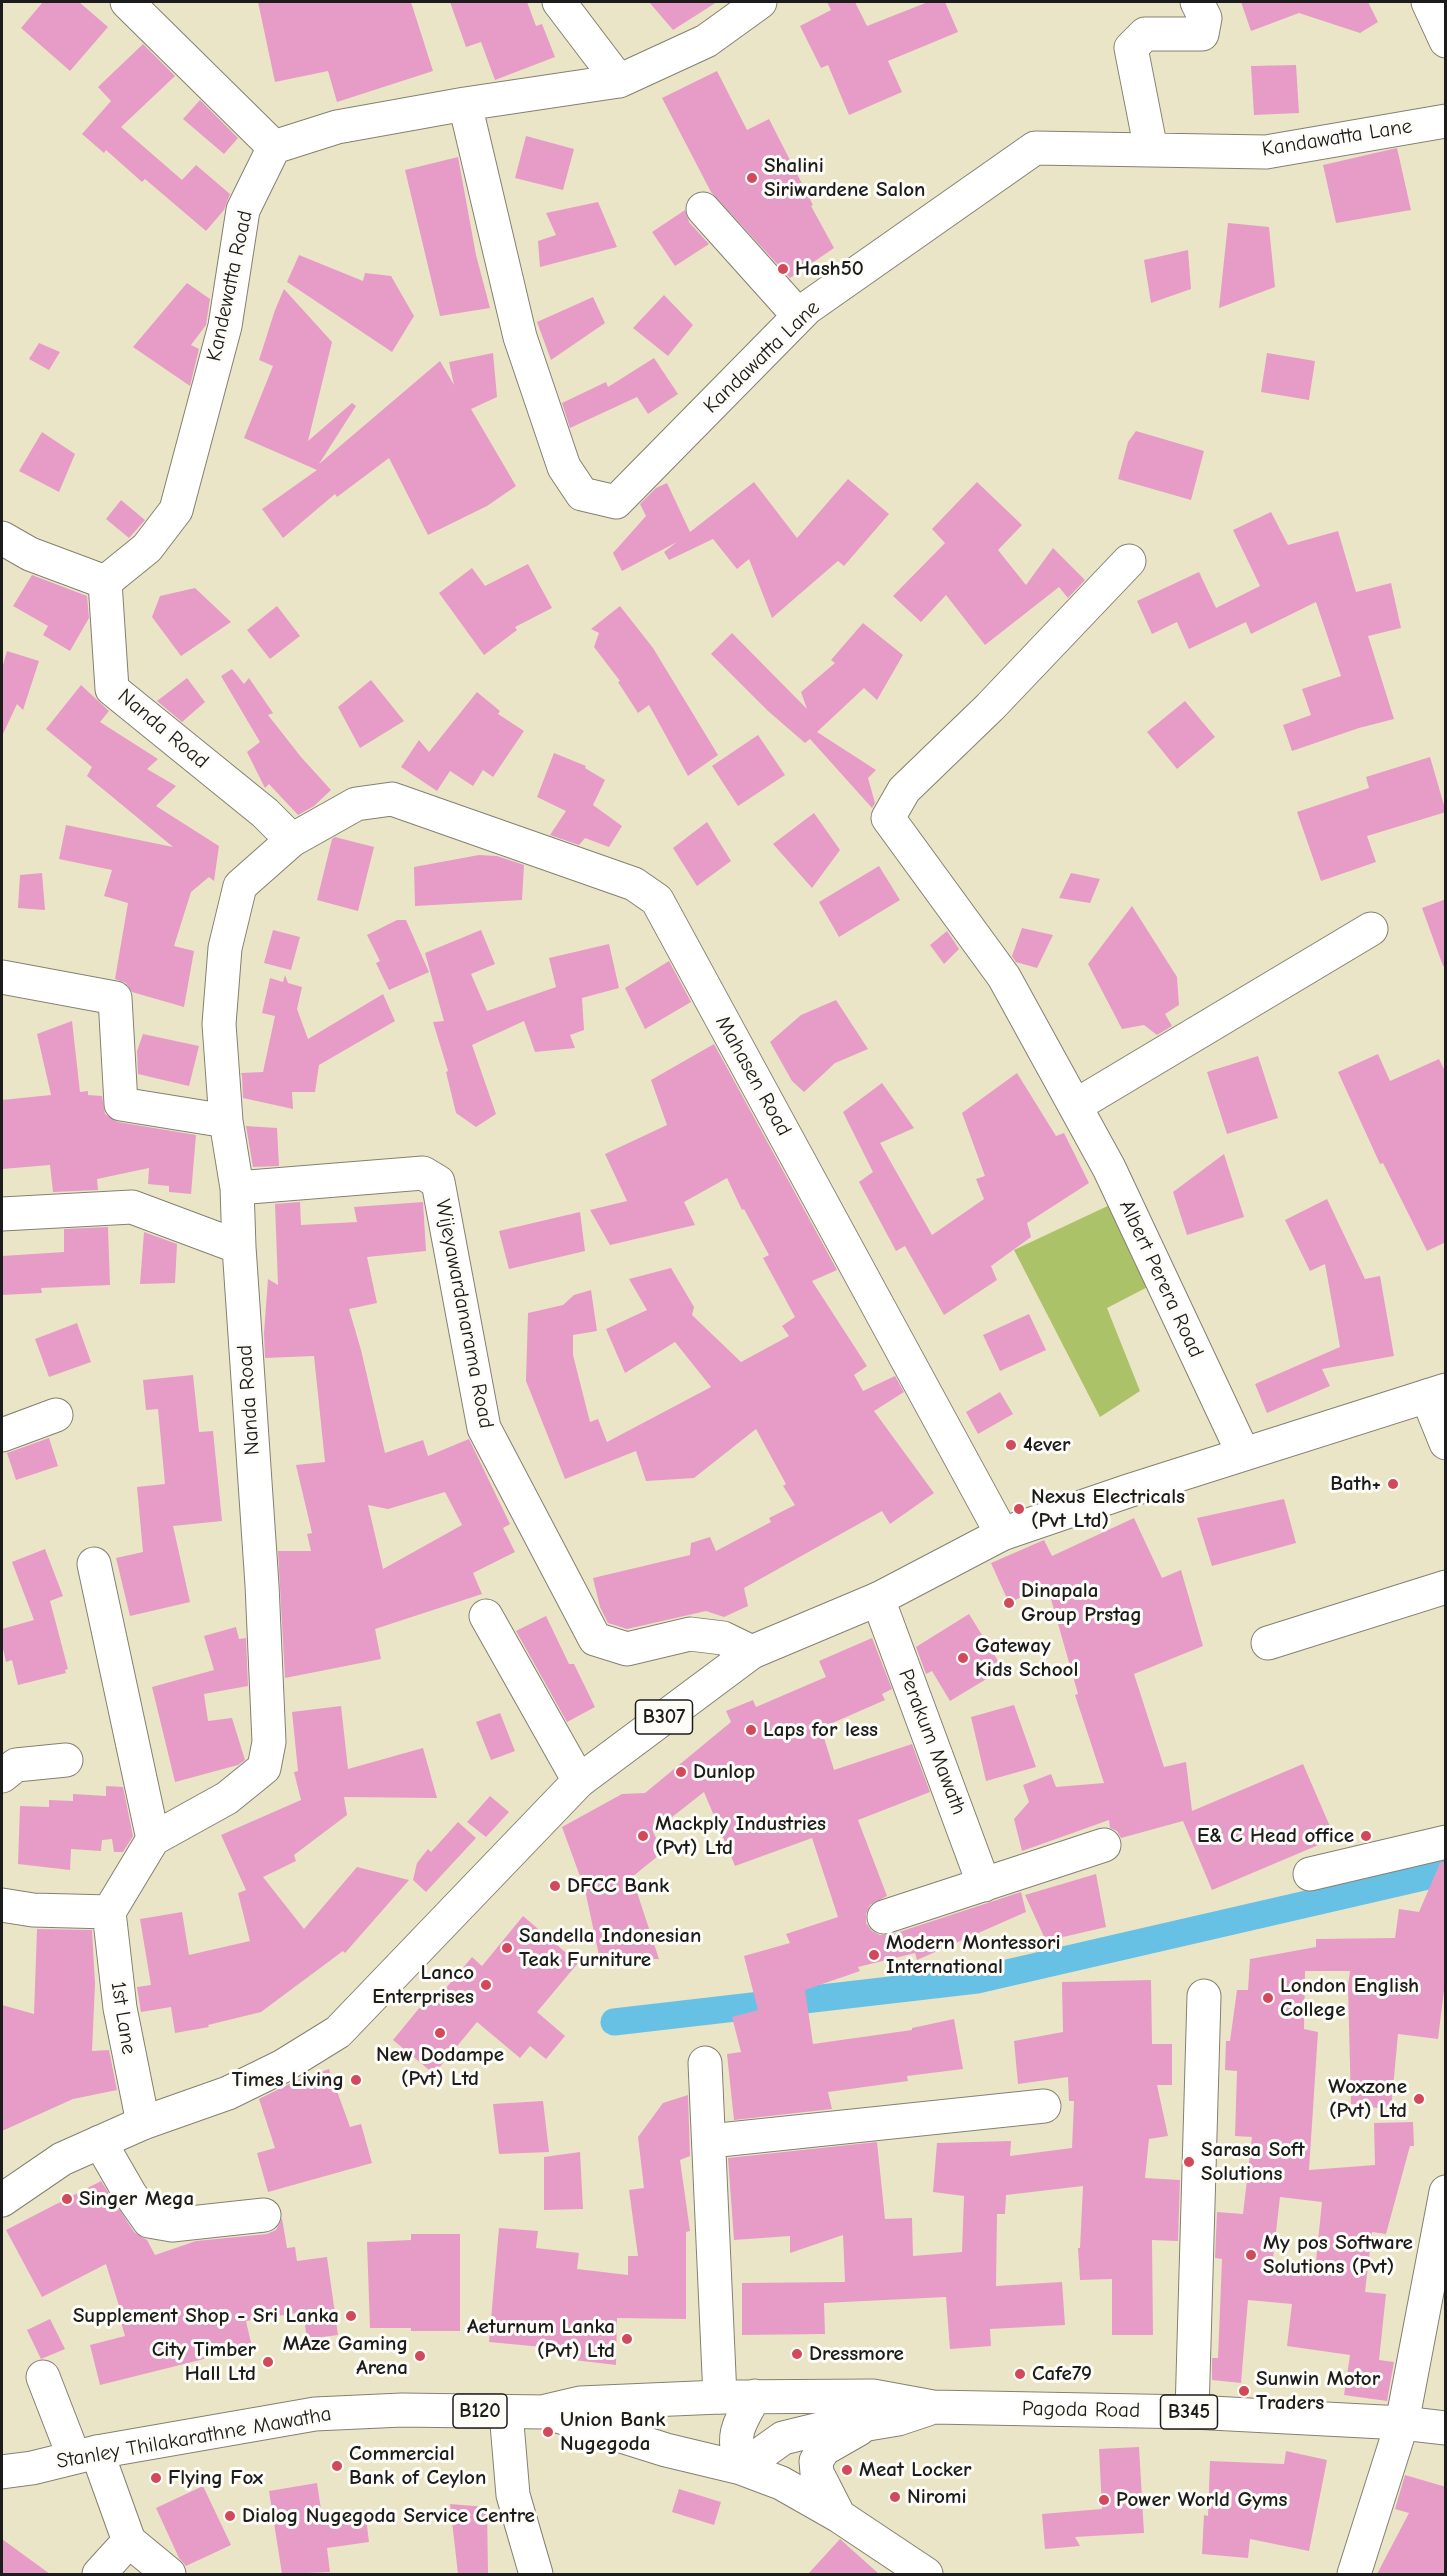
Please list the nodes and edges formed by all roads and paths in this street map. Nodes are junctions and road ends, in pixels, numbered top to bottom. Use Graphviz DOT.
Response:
graph roads {
  1 [pos="127,2"];
  2 [pos="560,2"];
  3 [pos="760,2"];
  4 [pos="1197,2"];
  5 [pos="1428,2"];
  6 [pos="1446,41"];
  7 [pos="619,81"];
  8 [pos="465,104"];
  9 [pos="1446,121"];
  10 [pos="274,147"];
  11 [pos="1151,150"];
  12 [pos="703,209"];
  13 [pos="799,316"];
  14 [pos="2,538"];
  15 [pos="1129,561"];
  16 [pos="105,582"];
  17 [pos="356,804"];
  18 [pos="292,840"];
  19 [pos="1371,928"];
  20 [pos="2,977"];
  21 [pos="1075,1106"];
  22 [pos="226,1120"];
  23 [pos="237,1188"];
  24 [pos="2,1214"];
  25 [pos="239,1247"];
  26 [pos="1436,1393"];
  27 [pos="56,1415"];
  28 [pos="2,1434"];
  29 [pos="1446,1443"];
  30 [pos="1243,1453"];
  31 [pos="1002,1534"];
  32 [pos="94,1564"];
  33 [pos="1446,1587"];
  34 [pos="878,1599"];
  35 [pos="486,1616"];
  36 [pos="1268,1643"];
  37 [pos="752,1652"];
  38 [pos="66,1760"];
  39 [pos="2,1776"];
  40 [pos="579,1781"];
  41 [pos="153,1839"];
  42 [pos="1446,1842"];
  43 [pos="1104,1845"];
  44 [pos="1310,1874"];
  45 [pos="984,1884"];
  46 [pos="2,1905"];
  47 [pos="109,1912"];
  48 [pos="885,1917"];
  49 [pos="1204,1996"];
  50 [pos="705,2063"];
  51 [pos="1044,2106"];
  52 [pos="143,2123"];
  53 [pos="710,2141"];
  54 [pos="100,2142"];
  55 [pos="1446,2192"];
  56 [pos="2,2200"];
  57 [pos="264,2215"];
  58 [pos="43,2377"];
  59 [pos="755,2396"];
  60 [pos="720,2397"];
  61 [pos="933,2407"];
  62 [pos="506,2412"];
  63 [pos="544,2412"];
  64 [pos="1192,2412"];
  65 [pos="1402,2423"];
  66 [pos="868,2424"];
  67 [pos="1446,2428"];
  68 [pos="86,2455"];
  69 [pos="741,2468"];
  70 [pos="2,2472"];
  71 [pos="839,2516"];
  72 [pos="129,2541"];
  73 [pos="99,2574"];
  74 [pos="169,2574"];
  75 [pos="536,2574"];
  76 [pos="926,2574"];
  77 [pos="1354,2574"];
  1 -- 10 [label="street"];
  2 -- 7 [label="street"];
  3 -- 7 [label="street"];
  4 -- 11 [label="street"];
  5 -- 6 [label="street"];
  7 -- 8 [label="street"];
  8 -- 10 [label="street"];
  8 -- 13 [label="street, Kandawatta Lane"];
  9 -- 11 [label="street, Kandawatta Lane"];
  10 -- 16 [label="street, Kandewatta Road"];
  11 -- 13 [label="street, Kandawatta Lane"];
  12 -- 13 [label="street"];
  14 -- 16 [label="street"];
  15 -- 21 [label="street, Albert Perera Road"];
  16 -- 18 [label="street, Nanda Road"];
  17 -- 18 [label="street, Nanda Road"];
  17 -- 31 [label="street, Mahasen Road"];
  18 -- 22 [label="street, Nanda Road"];
  19 -- 21 [label="street"];
  20 -- 22 [label="street"];
  21 -- 30 [label="street, Albert Perera Road"];
  22 -- 23 [label="street, Nanda Road"];
  23 -- 25 [label="street, Nanda Road"];
  23 -- 37 [label="street, Wijeyawardanarama Road"];
  24 -- 25 [label="street"];
  25 -- 41 [label="street, Nanda Road"];
  26 -- 29 [label="street"];
  26 -- 30 [label="street, B307"];
  27 -- 28 [label="street"];
  30 -- 31 [label="street, B307"];
  31 -- 34 [label="street, B307"];
  32 -- 41 [label="street"];
  33 -- 36 [label="street"];
  34 -- 37 [label="street, B307"];
  34 -- 45 [label="street, Perakum Mawath"];
  35 -- 40 [label="street"];
  37 -- 40 [label="street, B307"];
  38 -- 39 [label="street"];
  40 -- 52 [label="street, B307"];
  41 -- 47 [label="street, Nanda Road"];
  42 -- 44 [label="street"];
  43 -- 45 [label="street"];
  45 -- 48 [label="street"];
  46 -- 47 [label="street"];
  47 -- 52 [label="street, 1st Lane"];
  49 -- 64 [label="street"];
  50 -- 53 [label="street"];
  51 -- 53 [label="street"];
  52 -- 54 [label="street, B307"];
  53 -- 60 [label="street"];
  54 -- 56 [label="street, B307"];
  54 -- 57 [label="street"];
  55 -- 65 [label="street"];
  58 -- 68 [label="street"];
  59 -- 60 [label="street, Pagoda Road / B345"];
  59 -- 61 [label="street, Pagoda Road / B345"];
  59 -- 69 [label="street"];
  60 -- 63 [label="street, Pagoda Road / B345"];
  61 -- 64 [label="street, Pagoda Road / B345"];
  61 -- 66 [label="street, Pagoda Road / B345"];
  62 -- 63 [label="street, Stanley Thilakarathne Mawatha / B120"];
  62 -- 68 [label="street, Stanley Thilakarathne Mawatha / B120"];
  62 -- 75 [label="street"];
  63 -- 69 [label="street, Stanley Thilakarathne Mawatha / B120"];
  64 -- 65 [label="street, Pagoda Road / B345"];
  65 -- 67 [label="street, Pagoda Road / B345"];
  65 -- 77 [label="street"];
  66 -- 69 [label="street, Pagoda Road / B345"];
  66 -- 71 [label="street"];
  68 -- 70 [label="street, Stanley Thilakarathne Mawatha / B120"];
  68 -- 72 [label="street"];
  69 -- 71 [label="street, Stanley Thilakarathne Mawatha / B120"];
  71 -- 76 [label="street, Stanley Thilakarathne Mawatha / B120"];
  72 -- 73 [label="street"];
  72 -- 74 [label="street"];
}
